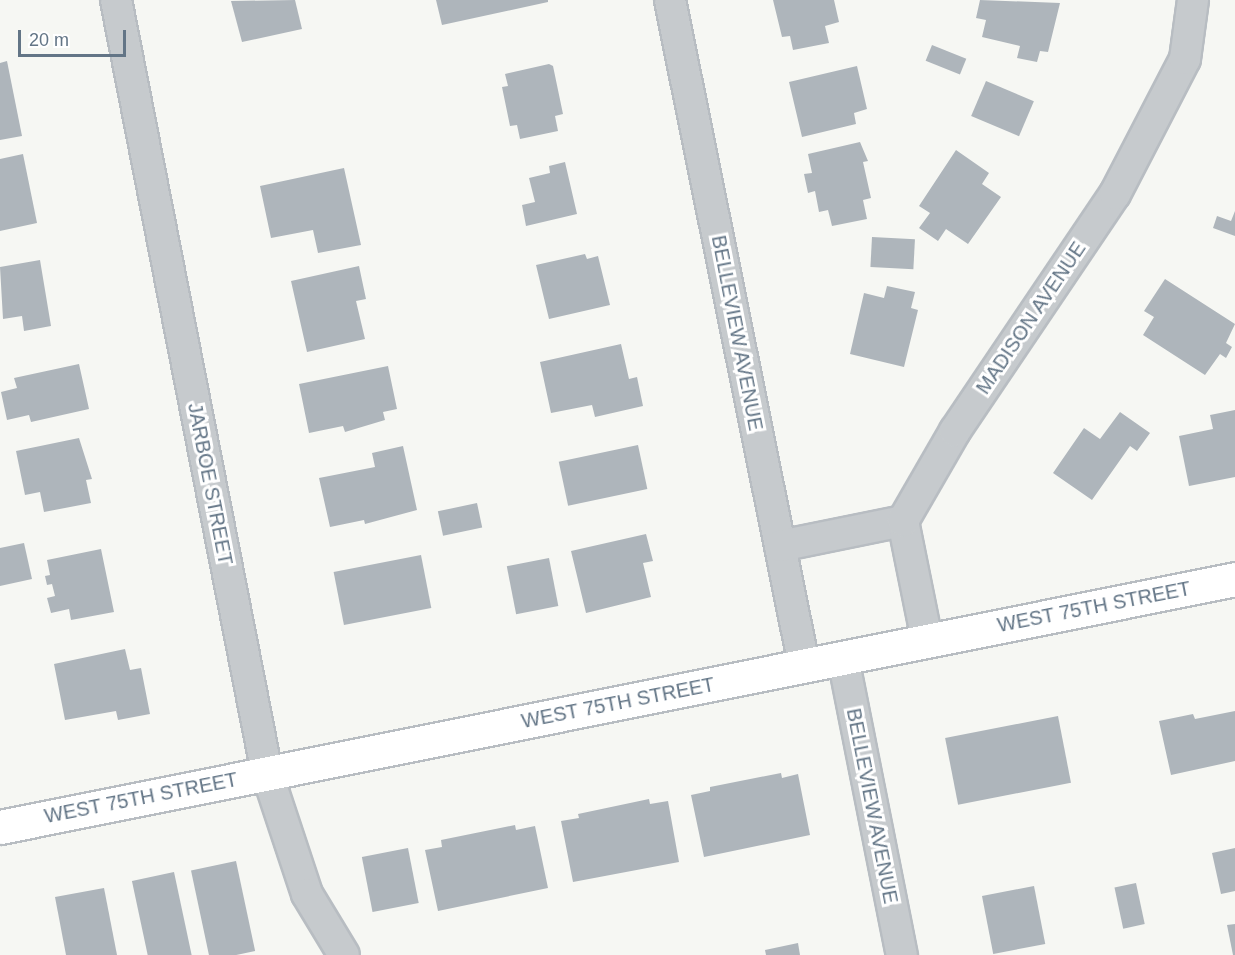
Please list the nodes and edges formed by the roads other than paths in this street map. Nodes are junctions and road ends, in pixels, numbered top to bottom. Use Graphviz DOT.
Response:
graph roads {
  1 [pos="116,0"];
  2 [pos="670,0"];
  3 [pos="1193,0"];
  4 [pos="903,521"];
  5 [pos="780,546"];
  6 [pos="1235,579"];
  7 [pos="927,640"];
  8 [pos="843,658"];
  9 [pos="804,665"];
  10 [pos="267,773"];
  11 [pos="0,826"];
  12 [pos="344,955"];
  13 [pos="902,955"];
  1 -- 10 [label="street, JARBOE STREET"];
  2 -- 5 [label="street, BELLEVIEW AVENUE"];
  3 -- 4 [label="street, MADISON AVENUE"];
  4 -- 5 [label="street"];
  4 -- 7 [label="street"];
  5 -- 9 [label="street, BELLEVIEW AVENUE"];
  6 -- 7 [label="main road, WEST 75TH STREET"];
  7 -- 8 [label="main road, WEST 75TH STREET"];
  8 -- 9 [label="main road, WEST 75TH STREET"];
  8 -- 13 [label="street, BELLEVIEW AVENUE"];
  9 -- 10 [label="main road, WEST 75TH STREET"];
  10 -- 11 [label="main road, WEST 75TH STREET"];
  10 -- 12 [label="street, JARBOE STREET"];
}
